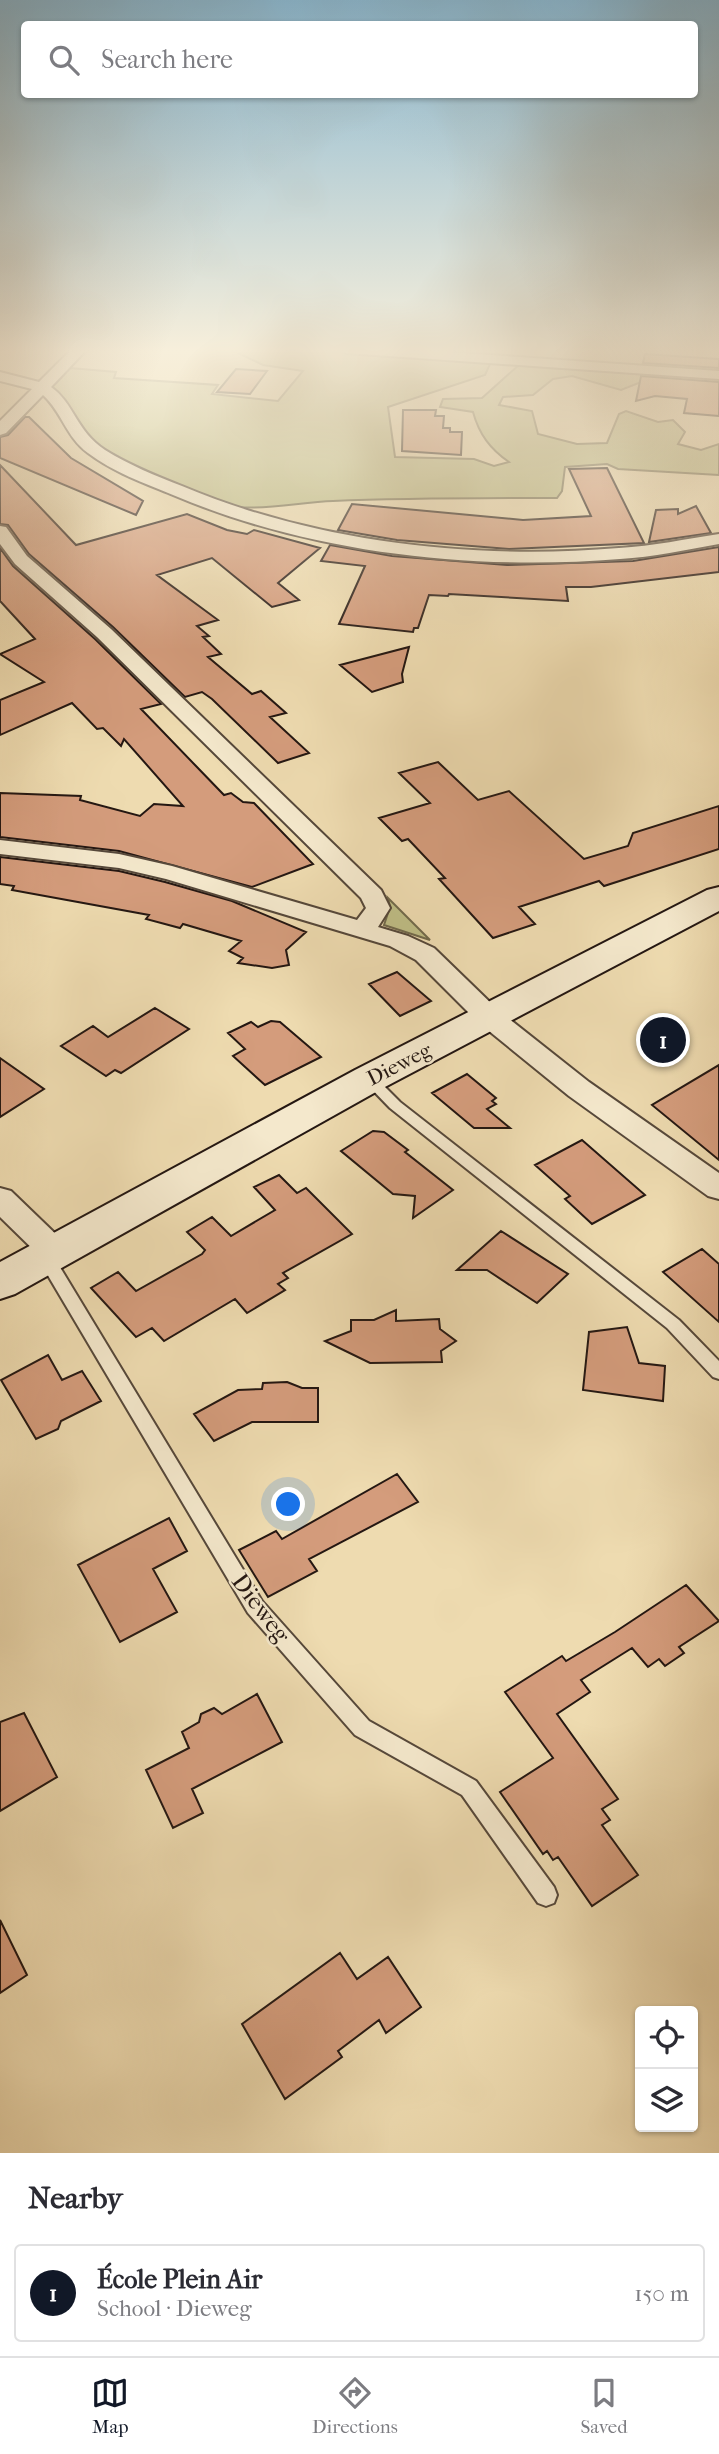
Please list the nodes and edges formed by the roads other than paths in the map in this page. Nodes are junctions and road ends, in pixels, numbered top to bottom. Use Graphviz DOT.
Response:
graph roads {
  1 [pos="94,449"];
  2 [pos="1,534"];
  3 [pos="719,539"];
  4 [pos="0,847"];
  5 [pos="719,897"];
  6 [pos="363,929"];
  7 [pos="488,1016"];
  8 [pos="369,1079"];
  9 [pos="719,1188"];
  10 [pos="0,1199"];
  11 [pos="51,1255"];
  12 [pos="0,1282"];
  13 [pos="719,1372"];
  14 [pos="546,1895"];
  1 -- 3 [label="street"];
  2 -- 6 [label="street"];
  4 -- 6 [label="street"];
  5 -- 7 [label="street, Dieweg"];
  6 -- 7 [label="street"];
  7 -- 8 [label="street, Dieweg"];
  7 -- 9 [label="street"];
  8 -- 11 [label="street, Dieweg"];
  8 -- 13 [label="lane"];
  10 -- 11 [label="street"];
  11 -- 12 [label="street, Dieweg"];
  11 -- 14 [label="lane, Dieweg"];
}
